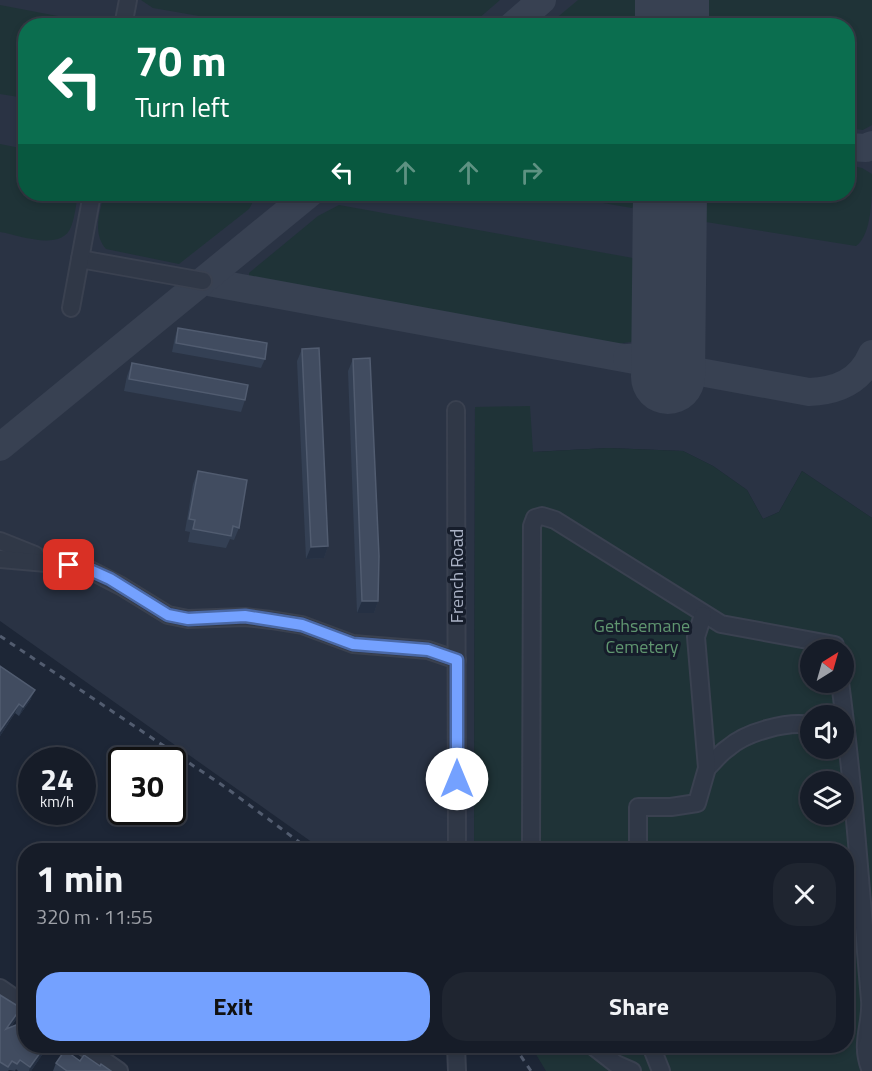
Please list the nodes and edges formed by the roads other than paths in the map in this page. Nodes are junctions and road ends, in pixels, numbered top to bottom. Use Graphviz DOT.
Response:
graph roads {
  1 [pos="128,0"];
  2 [pos="125,18"];
  3 [pos="91,201"];
  4 [pos="80,259"];
  5 [pos="203,282"];
  6 [pos="71,308"];
  7 [pos="456,410"];
  8 [pos="0,541"];
  9 [pos="0,559"];
  10 [pos="69,565"];
  11 [pos="703,615"];
  12 [pos="802,639"];
  13 [pos="457,660"];
  14 [pos="800,724"];
  15 [pos="847,759"];
  16 [pos="707,768"];
  17 [pos="457,843"];
  18 [pos="531,843"];
  19 [pos="638,843"];
  20 [pos="0,988"];
  21 [pos="18,1000"];
  22 [pos="92,1053"];
  23 [pos="456,1053"];
  24 [pos="602,1053"];
  25 [pos="654,1053"];
  26 [pos="119,1071"];
  27 [pos="456,1071"];
  28 [pos="632,1071"];
  29 [pos="661,1071"];
  30 [pos="871,1071"];
  1 -- 2 [label="street"];
  3 -- 4 [label="street"];
  4 -- 5 [label="street"];
  4 -- 6 [label="street"];
  7 -- 13 [label="street, French Road"];
  8 -- 10 [label="street"];
  9 -- 10 [label="street"];
  10 -- 13 [label="street"];
  11 -- 12 [label="street"];
  11 -- 16 [label="street"];
  11 -- 18 [label="street"];
  13 -- 17 [label="street, French Road"];
  14 -- 16 [label="street"];
  15 -- 30 [label="street"];
  16 -- 19 [label="street"];
  20 -- 21 [label="street"];
  22 -- 26 [label="street"];
  23 -- 27 [label="street"];
  24 -- 28 [label="street"];
  25 -- 29 [label="street"];
}
